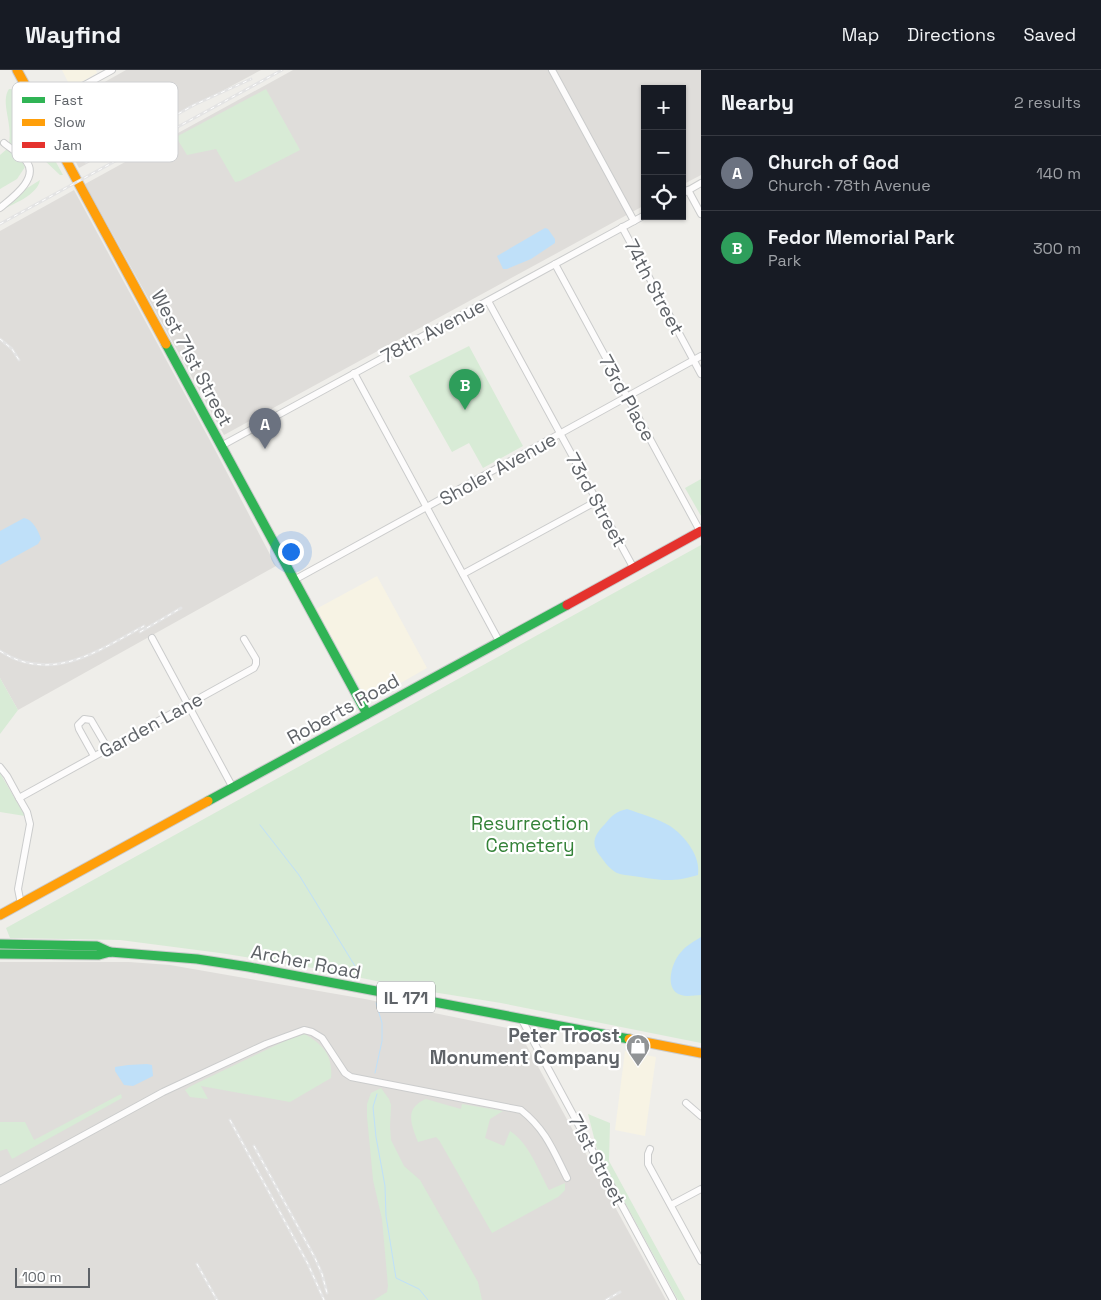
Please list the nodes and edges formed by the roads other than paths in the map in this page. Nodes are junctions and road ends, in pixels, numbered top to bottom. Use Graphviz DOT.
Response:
graph roads {
  1 [pos="17,70"];
  2 [pos="112,70"];
  3 [pos="552,70"];
  4 [pos="24,82"];
  5 [pos="90,82"];
  6 [pos="4,143"];
  7 [pos="12,149"];
  8 [pos="27,162"];
  9 [pos="67,162"];
  10 [pos="701,183"];
  11 [pos="686,191"];
  12 [pos="686,193"];
  13 [pos="0,208"];
  14 [pos="701,214"];
  15 [pos="641,217"];
  16 [pos="634,221"];
  17 [pos="622,227"];
  18 [pos="555,264"];
  19 [pos="488,301"];
  20 [pos="701,356"];
  21 [pos="693,360"];
  22 [pos="354,373"];
  23 [pos="701,374"];
  24 [pos="627,398"];
  25 [pos="560,434"];
  26 [pos="221,446"];
  27 [pos="597,501"];
  28 [pos="427,508"];
  29 [pos="701,531"];
  30 [pos="633,568"];
  31 [pos="463,574"];
  32 [pos="294,580"];
  33 [pos="152,638"];
  34 [pos="244,640"];
  35 [pos="500,641"];
  36 [pos="188,704"];
  37 [pos="366,714"];
  38 [pos="108,749"];
  39 [pos="94,756"];
  40 [pos="0,767"];
  41 [pos="233,788"];
  42 [pos="20,798"];
  43 [pos="20,904"];
  44 [pos="0,915"];
  45 [pos="1,943"];
  46 [pos="110,952"];
  47 [pos="0,954"];
  48 [pos="522,1020"];
  49 [pos="701,1053"];
  50 [pos="686,1103"];
  51 [pos="701,1116"];
  52 [pos="650,1149"];
  53 [pos="567,1178"];
  54 [pos="0,1181"];
  55 [pos="701,1189"];
  56 [pos="671,1206"];
  57 [pos="701,1260"];
  58 [pos="673,1300"];
  1 -- 4 [label="street, West 71st Street"];
  2 -- 5 [label="street"];
  3 -- 16 [label="street"];
  6 -- 7 [label="street"];
  8 -- 13 [label="street"];
  9 -- 26 [label="street, West 71st Street"];
  10 -- 11 [label="street"];
  12 -- 14 [label="street"];
  15 -- 16 [label="street, 78th Avenue"];
  16 -- 17 [label="street, 78th Avenue"];
  17 -- 18 [label="street, 78th Avenue"];
  17 -- 21 [label="street, 74th Street"];
  18 -- 19 [label="street, 78th Avenue"];
  18 -- 24 [label="street, 73rd Place"];
  19 -- 22 [label="street, 78th Avenue"];
  19 -- 25 [label="street, 73rd Street"];
  20 -- 21 [label="street, Sholer Avenue"];
  21 -- 23 [label="street, 74th Street"];
  21 -- 24 [label="street, Sholer Avenue"];
  22 -- 26 [label="street, 78th Avenue"];
  22 -- 28 [label="street"];
  24 -- 25 [label="street, Sholer Avenue"];
  24 -- 29 [label="street, 73rd Place"];
  25 -- 27 [label="street, 73rd Street"];
  25 -- 28 [label="street, Sholer Avenue"];
  26 -- 32 [label="street, West 71st Street"];
  27 -- 30 [label="street, 73rd Street"];
  27 -- 31 [label="street"];
  28 -- 31 [label="street"];
  28 -- 32 [label="street, Sholer Avenue"];
  29 -- 30 [label="street, Roberts Road"];
  30 -- 35 [label="street, Roberts Road"];
  31 -- 35 [label="street"];
  32 -- 37 [label="street, West 71st Street"];
  33 -- 36 [label="street"];
  34 -- 36 [label="street, Garden Lane"];
  35 -- 37 [label="street, Roberts Road"];
  36 -- 38 [label="street, Garden Lane"];
  36 -- 41 [label="street"];
  37 -- 41 [label="street, Roberts Road"];
  38 -- 39 [label="street, Garden Lane"];
  38 -- 39 [label="street"];
  39 -- 42 [label="street, Garden Lane"];
  40 -- 42 [label="street"];
  41 -- 43 [label="street, Roberts Road"];
  42 -- 43 [label="street"];
  43 -- 44 [label="street, Roberts Road"];
  45 -- 46 [label="street, Archer Road / IL 171"];
  46 -- 47 [label="street, Archer Road / IL 171"];
  46 -- 48 [label="street, Archer Road / IL 171"];
  48 -- 49 [label="street, Archer Road / IL 171"];
  48 -- 58 [label="street, 71st Street"];
  50 -- 51 [label="street"];
  52 -- 56 [label="street"];
  53 -- 54 [label="street"];
  55 -- 56 [label="street"];
  56 -- 57 [label="street"];
}
